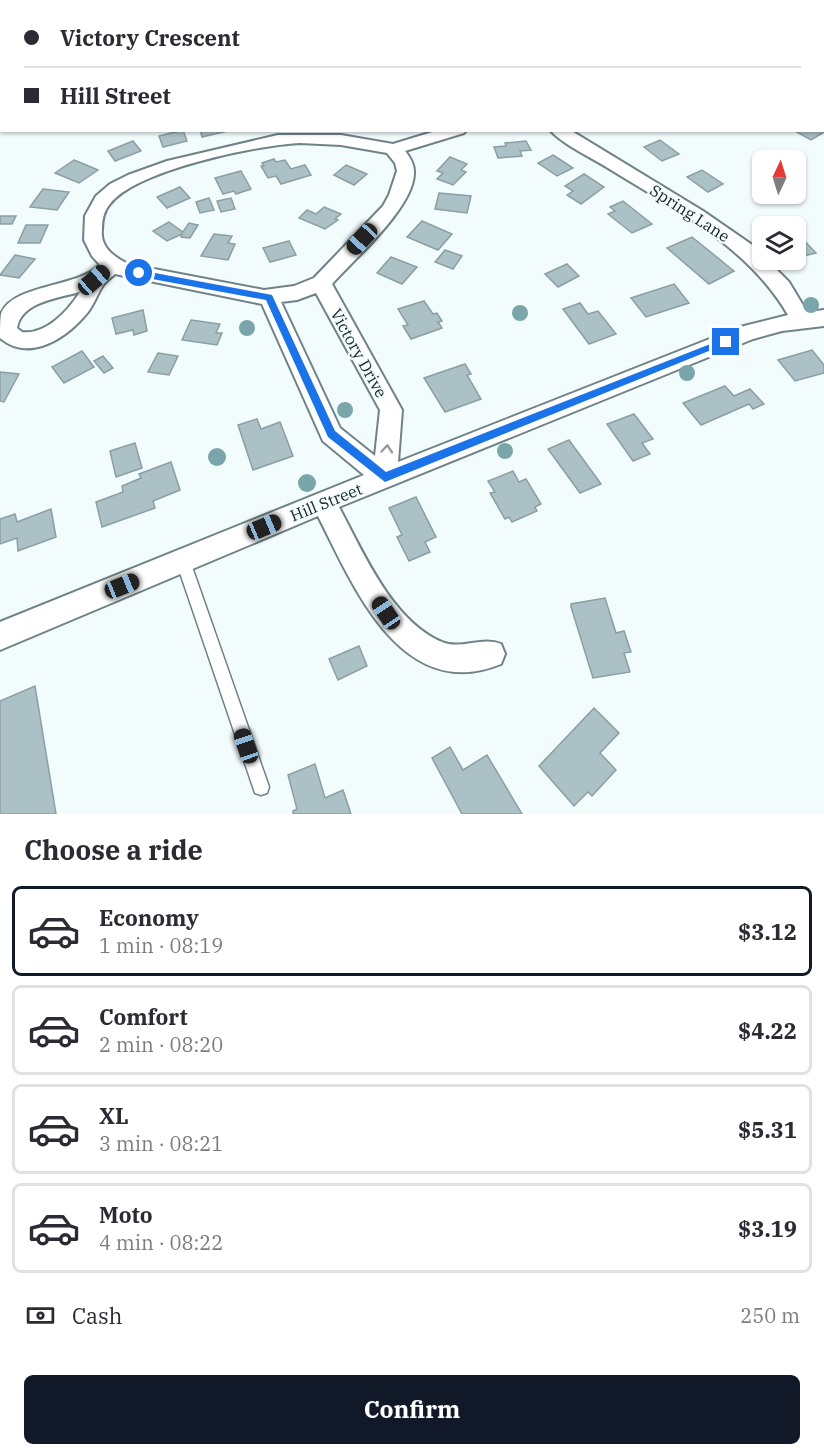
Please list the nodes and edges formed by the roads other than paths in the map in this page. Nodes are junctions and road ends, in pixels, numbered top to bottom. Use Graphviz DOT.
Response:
graph roads {
  1 [pos="451,132"];
  2 [pos="561,132"];
  3 [pos="393,149"];
  4 [pos="112,265"];
  5 [pos="94,280"];
  6 [pos="321,283"];
  7 [pos="269,297"];
  8 [pos="813,319"];
  9 [pos="385,478"];
  10 [pos="324,502"];
  11 [pos="183,561"];
  12 [pos="0,636"];
  13 [pos="490,654"];
  14 [pos="261,788"];
  1 -- 3 [label="street"];
  2 -- 8 [label="street, Spring Lane"];
  3 -- 4 [label="street"];
  3 -- 6 [label="street"];
  4 -- 5 [label="street"];
  4 -- 7 [label="street"];
  6 -- 7 [label="street"];
  9 -- 6 [label="street, Victory Drive, one-way"];
  7 -- 9 [label="street"];
  8 -- 9 [label="street, Hill Street"];
  9 -- 10 [label="street, Hill Street"];
  10 -- 11 [label="street, Hill Street"];
  10 -- 13 [label="street"];
  11 -- 12 [label="street, Hill Street"];
  11 -- 14 [label="lane"];
}
